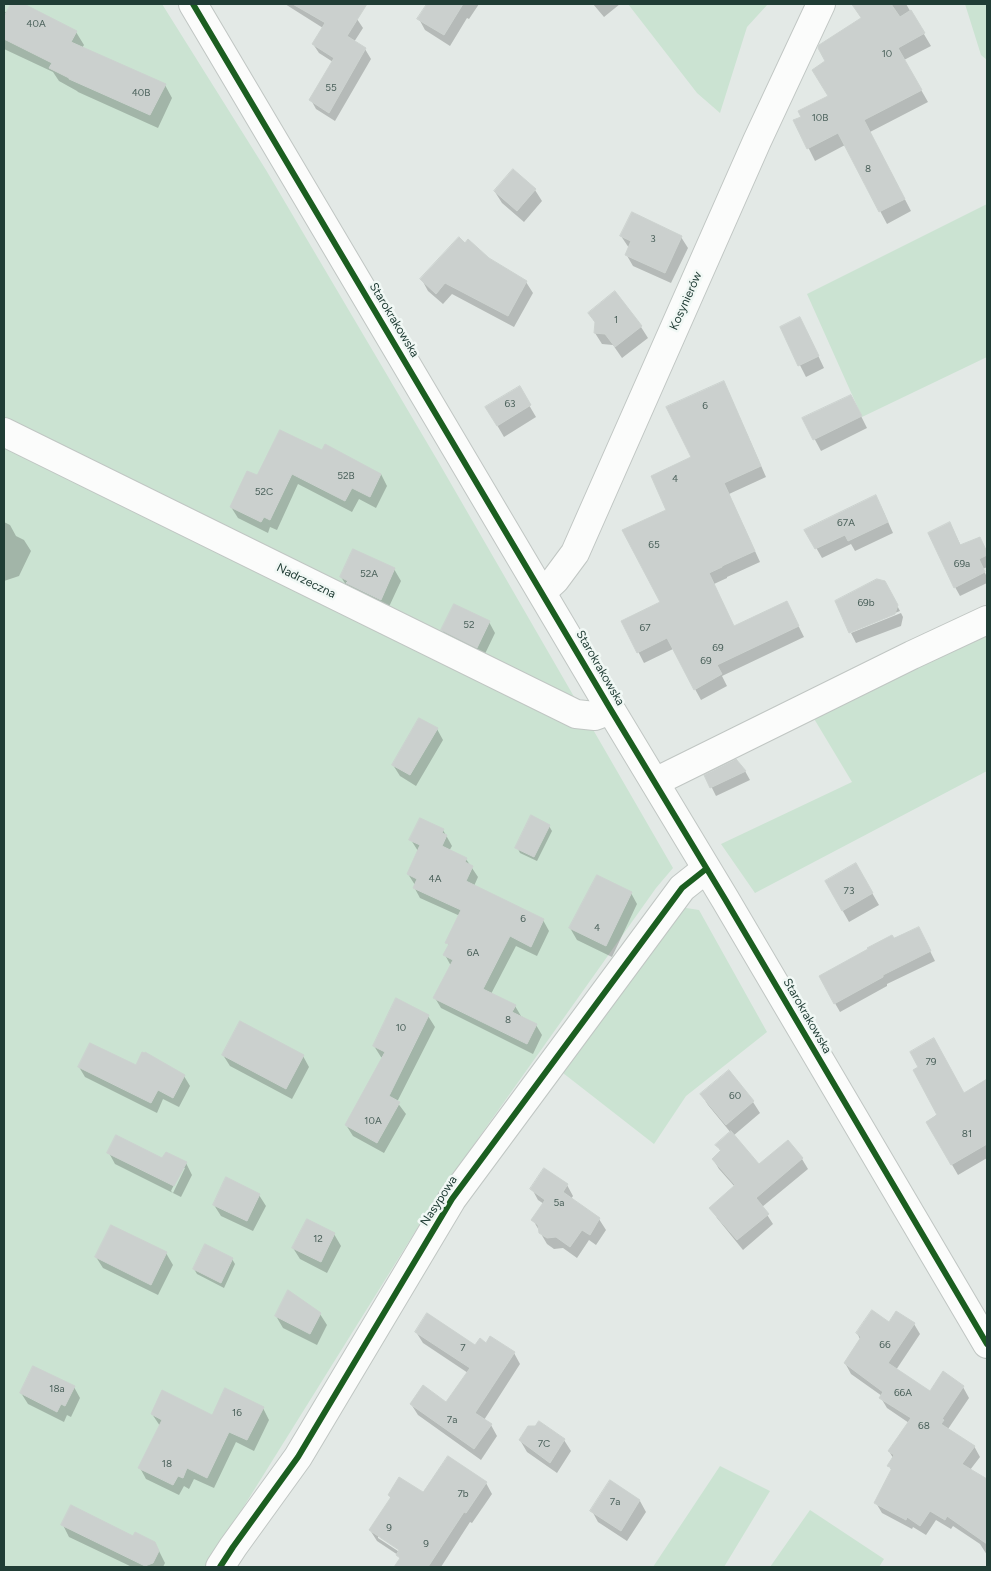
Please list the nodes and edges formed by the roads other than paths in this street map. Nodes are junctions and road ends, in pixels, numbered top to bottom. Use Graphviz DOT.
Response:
graph roads {
  1 [pos="193,4"];
  2 [pos="821,4"];
  3 [pos="4,432"];
  4 [pos="542,592"];
  5 [pos="987,620"];
  6 [pos="611,710"];
  7 [pos="655,782"];
  8 [pos="706,869"];
  9 [pos="987,1344"];
  10 [pos="220,1567"];
  1 -- 4 [label="street, Starokrakowska"];
  2 -- 4 [label="street, Kosynierów"];
  3 -- 6 [label="street, Nadrzeczna"];
  4 -- 6 [label="street, Starokrakowska"];
  5 -- 7 [label="street"];
  6 -- 7 [label="street, Starokrakowska"];
  7 -- 8 [label="street, Starokrakowska"];
  8 -- 9 [label="street, Starokrakowska"];
  8 -- 10 [label="street, Nasypowa"];
}
